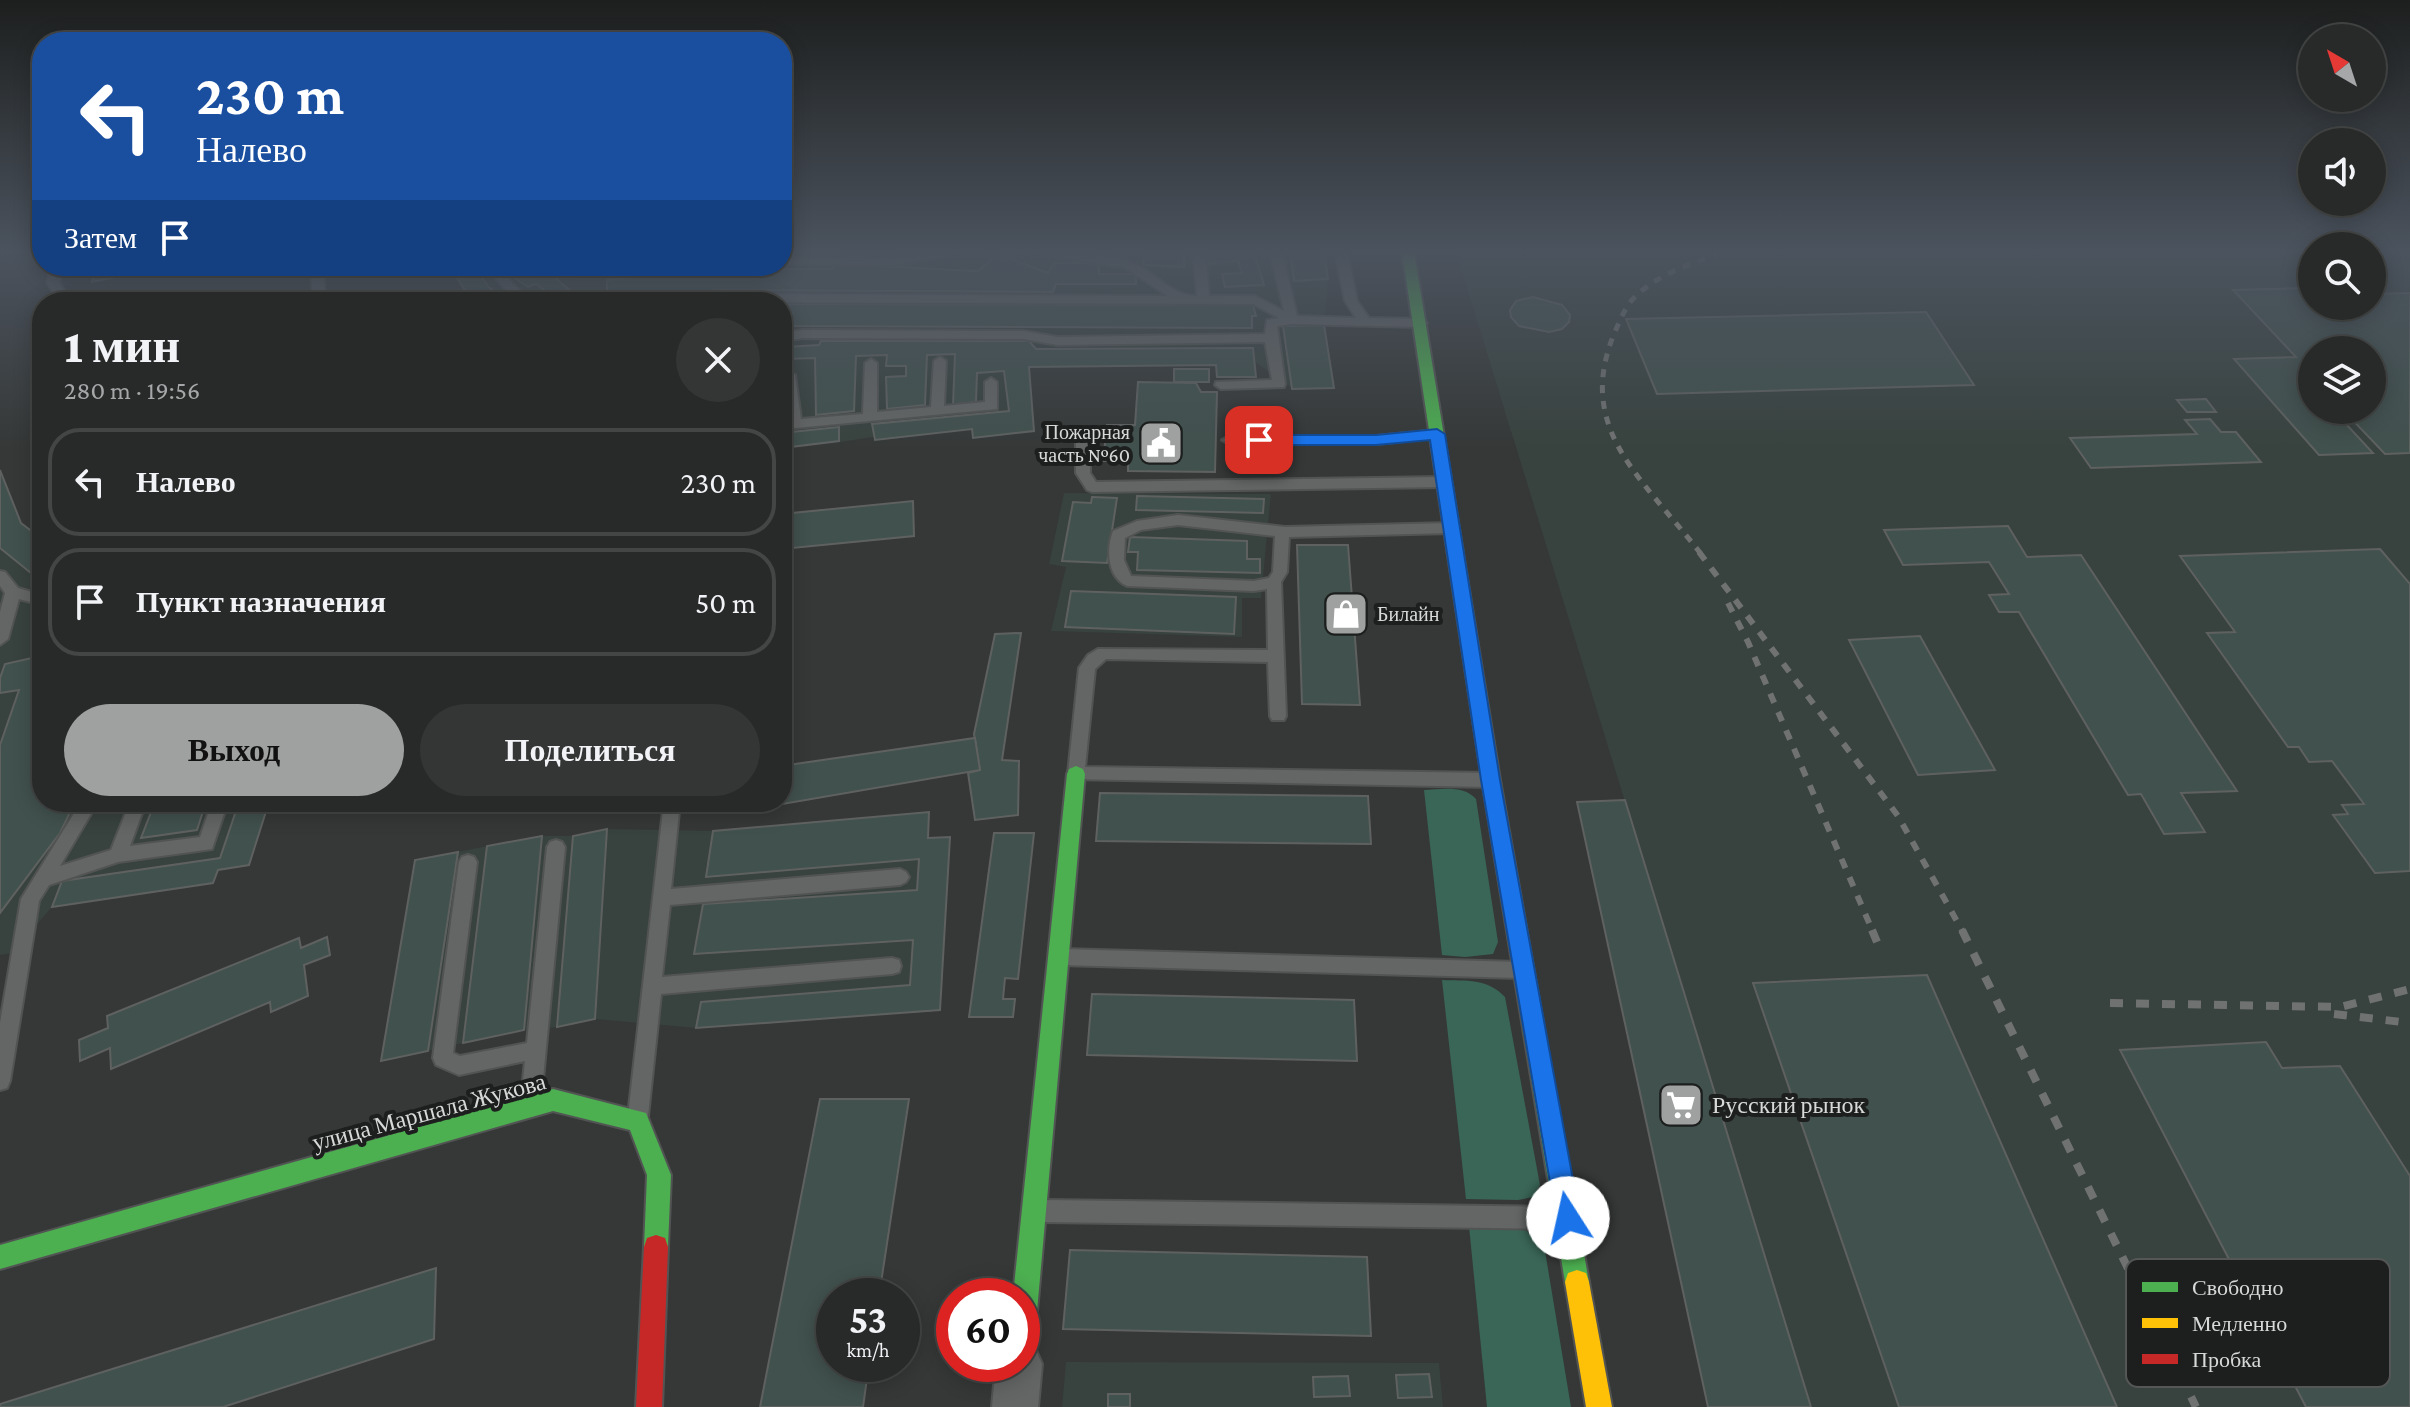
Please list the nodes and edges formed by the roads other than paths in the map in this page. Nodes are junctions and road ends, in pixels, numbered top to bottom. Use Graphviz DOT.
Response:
graph roads {
  1 [pos="1288,318"];
  2 [pos="1362,318"];
  3 [pos="1420,318"];
  4 [pos="1292,320"];
  5 [pos="1366,323"];
  6 [pos="1421,323"];
  7 [pos="792,336"];
  8 [pos="1271,338"];
  9 [pos="940,361"];
  10 [pos="871,363"];
  11 [pos="991,382"];
  12 [pos="1221,385"];
  13 [pos="792,400"];
  14 [pos="937,410"];
  15 [pos="870,416"];
  16 [pos="1083,431"];
  17 [pos="1437,434"];
  18 [pos="1229,440"];
  19 [pos="1445,482"];
  20 [pos="1453,528"];
  21 [pos="1282,532"];
  22 [pos="0,576"];
  23 [pos="1274,582"];
  24 [pos="13,592"];
  25 [pos="32,597"];
  26 [pos="0,639"];
  27 [pos="1276,656"];
  28 [pos="1278,716"];
  29 [pos="1076,774"];
  30 [pos="1491,780"];
  31 [pos="84,812"];
  32 [pos="134,812"];
  33 [pos="217,812"];
  34 [pos="671,812"];
  35 [pos="556,847"];
  36 [pos="118,855"];
  37 [pos="468,862"];
  38 [pos="900,877"];
  39 [pos="42,879"];
  40 [pos="662,898"];
  41 [pos="1061,957"];
  42 [pos="892,966"];
  43 [pos="1525,971"];
  44 [pos="653,986"];
  45 [pos="536,1050"];
  46 [pos="0,1081"];
  47 [pos="531,1106"];
  48 [pos="638,1121"];
  49 [pos="1034,1210"];
  50 [pos="1568,1218"];
  51 [pos="0,1257"];
  52 [pos="1027,1278"];
  53 [pos="1017,1382"];
  54 [pos="649,1407"];
  55 [pos="1015,1407"];
  56 [pos="1599,1407"];
  1 -- 4 [label="lane"];
  2 -- 5 [label="lane"];
  3 -- 6 [label="main road"];
  4 -- 5 [label="lane"];
  4 -- 8 [label="lane"];
  5 -- 6 [label="lane"];
  6 -- 17 [label="main road"];
  7 -- 8 [label="lane"];
  8 -- 12 [label="lane"];
  9 -- 14 [label="lane"];
  10 -- 15 [label="lane"];
  11 -- 14 [label="lane"];
  13 -- 15 [label="lane"];
  14 -- 15 [label="lane"];
  16 -- 19 [label="lane"];
  17 -- 18 [label="lane"];
  17 -- 19 [label="main road"];
  19 -- 20 [label="main road"];
  20 -- 21 [label="lane"];
  20 -- 30 [label="main road"];
  21 -- 23 [label="lane"];
  21 -- 23 [label="lane"];
  22 -- 24 [label="lane"];
  23 -- 27 [label="lane"];
  24 -- 25 [label="lane"];
  24 -- 26 [label="lane"];
  27 -- 28 [label="lane"];
  27 -- 29 [label="lane"];
  29 -- 30 [label="lane"];
  29 -- 41 [label="main road"];
  30 -- 43 [label="main road"];
  31 -- 39 [label="lane"];
  32 -- 36 [label="lane"];
  33 -- 36 [label="lane"];
  34 -- 40 [label="lane"];
  35 -- 45 [label="lane"];
  36 -- 39 [label="lane"];
  37 -- 45 [label="lane"];
  38 -- 40 [label="lane"];
  39 -- 46 [label="lane"];
  40 -- 44 [label="lane"];
  41 -- 43 [label="lane"];
  41 -- 49 [label="main road"];
  42 -- 44 [label="lane"];
  43 -- 50 [label="main road"];
  44 -- 48 [label="lane"];
  45 -- 47 [label="lane"];
  47 -- 48 [label="main road, улица Маршала Жукова"];
  47 -- 51 [label="main road, улица Маршала Жукова"];
  48 -- 54 [label="main road"];
  49 -- 50 [label="lane"];
  49 -- 52 [label="main road"];
  50 -- 56 [label="main road"];
  53 -- 55 [label="street"];
}
